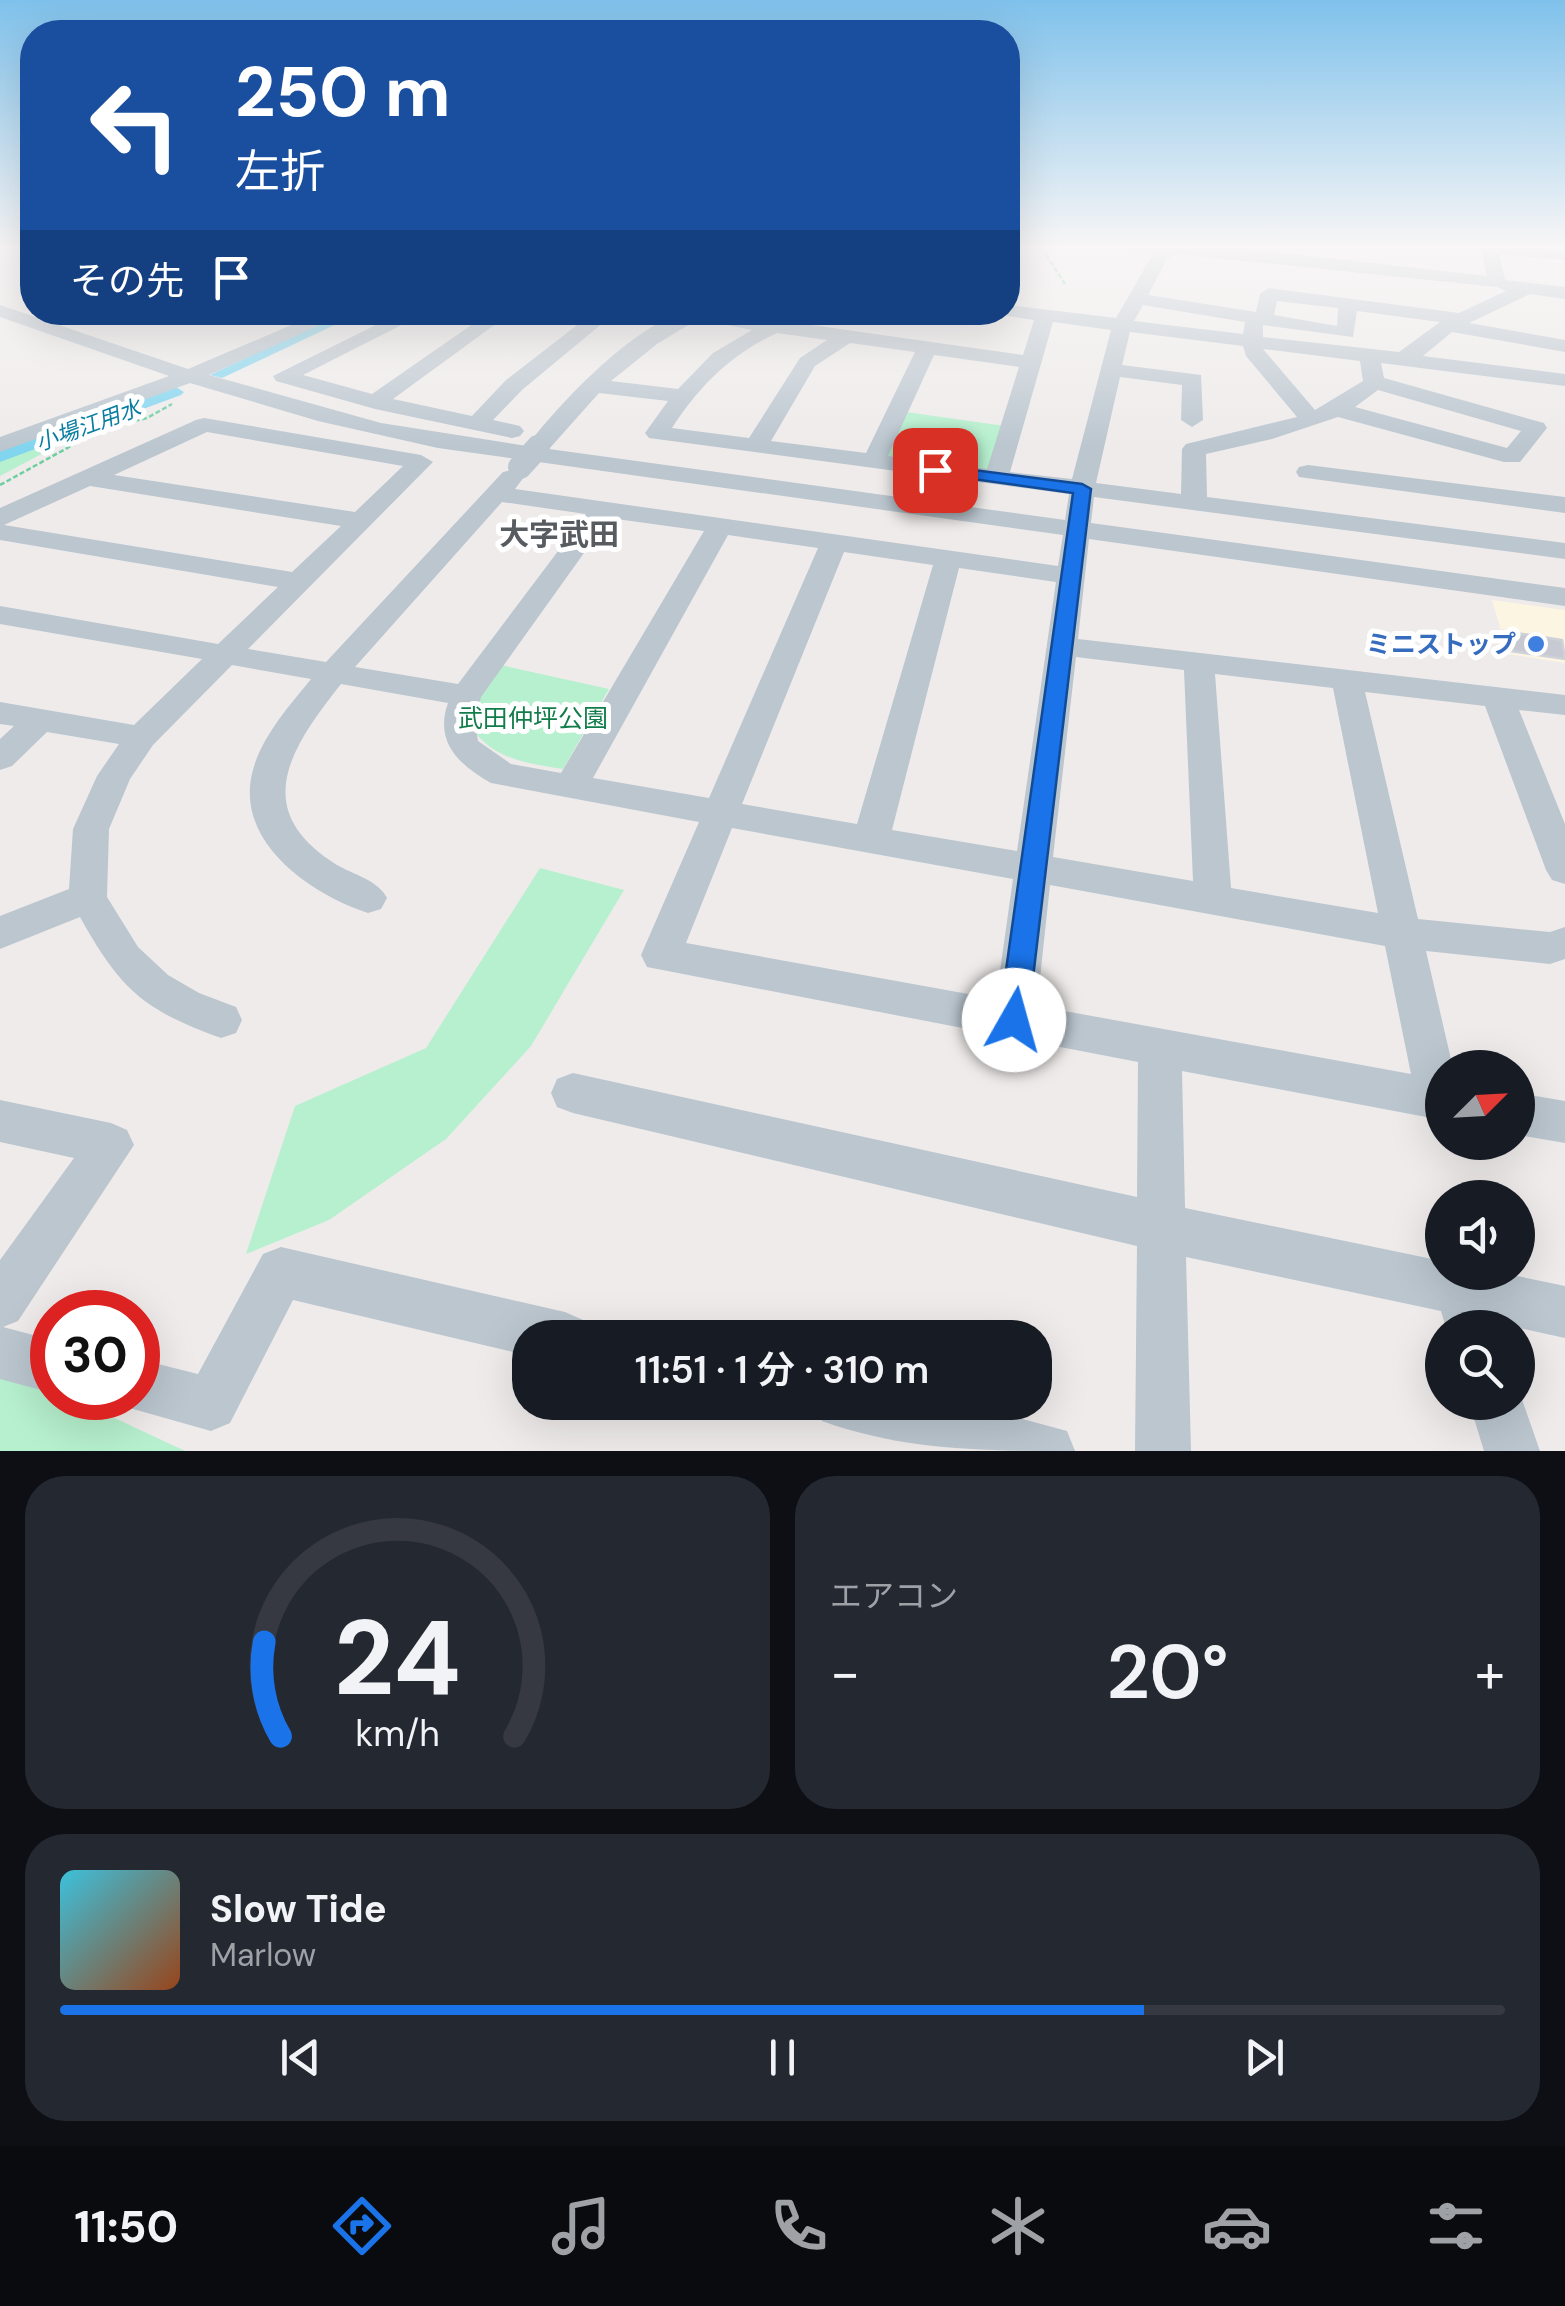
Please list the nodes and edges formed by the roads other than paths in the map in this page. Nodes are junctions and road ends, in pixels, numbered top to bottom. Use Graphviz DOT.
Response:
graph roads {
  1 [pos="1024,313"];
  2 [pos="1127,313"];
  3 [pos="1226,313"];
  4 [pos="1261,313"];
  5 [pos="1347,313"];
  6 [pos="1400,313"];
  7 [pos="1475,313"];
  8 [pos="1045,315"];
  9 [pos="1259,318"];
  10 [pos="1455,322"];
  11 [pos="1122,324"];
  12 [pos="39,325"];
  13 [pos="313,325"];
  14 [pos="391,325"];
  15 [pos="485,325"];
  16 [pos="590,325"];
  17 [pos="675,325"];
  18 [pos="757,325"];
  19 [pos="773,328"];
  20 [pos="846,337"];
  21 [pos="1252,341"];
  22 [pos="1565,346"];
  23 [pos="927,349"];
  24 [pos="1370,355"];
  25 [pos="1402,359"];
  26 [pos="1031,362"];
  27 [pos="1108,369"];
  28 [pos="1565,380"];
  29 [pos="197,381"];
  30 [pos="1374,382"];
  31 [pos="590,385"];
  32 [pos="680,396"];
  33 [pos="375,402"];
  34 [pos="1321,413"];
  35 [pos="1192,420"];
  36 [pos="476,425"];
  37 [pos="1280,432"];
  38 [pos="0,445"];
  39 [pos="756,446"];
  40 [pos="535,450"];
  41 [pos="874,461"];
  42 [pos="1308,472"];
  43 [pos="996,478"];
  44 [pos="90,479"];
  45 [pos="1082,489"];
  46 [pos="497,494"];
  47 [pos="1194,503"];
  48 [pos="1565,505"];
  49 [pos="602,510"];
  50 [pos="0,518"];
  51 [pos="1314,520"];
  52 [pos="361,521"];
  53 [pos="719,528"];
  54 [pos="1076,530"];
  55 [pos="0,532"];
  56 [pos="834,543"];
  57 [pos="1565,551"];
  58 [pos="948,560"];
  59 [pos="1320,562"];
  60 [pos="1069,576"];
  61 [pos="300,582"];
  62 [pos="1565,597"];
  63 [pos="0,615"];
  64 [pos="1061,646"];
  65 [pos="221,655"];
  66 [pos="1199,662"];
  67 [pos="333,674"];
  68 [pos="1348,679"];
  69 [pos="466,696"];
  70 [pos="1498,698"];
  71 [pos="1565,705"];
  72 [pos="0,712"];
  73 [pos="40,720"];
  74 [pos="140,736"];
  75 [pos="0,758"];
  76 [pos="570,788"];
  77 [pos="721,815"];
  78 [pos="871,839"];
  79 [pos="1032,869"];
  80 [pos="1565,870"];
  81 [pos="88,898"];
  82 [pos="368,898"];
  83 [pos="1213,899"];
  84 [pos="0,933"];
  85 [pos="1403,933"];
  86 [pos="1565,943"];
  87 [pos="221,1020"];
  88 [pos="1014,1020"];
  89 [pos="1160,1047"];
  90 [pos="1429,1050"];
  91 [pos="573,1093"];
  92 [pos="1425,1096"];
  93 [pos="1535,1117"];
  94 [pos="0,1121"];
  95 [pos="1565,1122"];
  96 [pos="1161,1227"];
  97 [pos="0,1303"];
  98 [pos="1466,1309"];
  99 [pos="1565,1312"];
  100 [pos="512,1326"];
  101 [pos="0,1353"];
  102 [pos="30,1360"];
  103 [pos="160,1391"];
  104 [pos="917,1420"];
  105 [pos="1502,1420"];
  106 [pos="1047,1451"];
  107 [pos="1162,1451"];
  108 [pos="1512,1451"];
  1 -- 8 [label="street"];
  2 -- 11 [label="street"];
  3 -- 9 [label="street"];
  4 -- 9 [label="street"];
  5 -- 9 [label="street"];
  6 -- 10 [label="street"];
  7 -- 10 [label="street"];
  8 -- 11 [label="street"];
  8 -- 26 [label="street"];
  9 -- 21 [label="street"];
  10 -- 22 [label="street"];
  10 -- 25 [label="street"];
  11 -- 21 [label="street"];
  11 -- 27 [label="street"];
  12 -- 29 [label="street"];
  13 -- 29 [label="street"];
  14 -- 33 [label="street"];
  15 -- 33 [label="street"];
  16 -- 36 [label="street"];
  17 -- 31 [label="street"];
  18 -- 19 [label="street"];
  19 -- 20 [label="street"];
  19 -- 32 [label="street"];
  20 -- 23 [label="street"];
  20 -- 39 [label="street"];
  21 -- 24 [label="street"];
  21 -- 34 [label="street"];
  23 -- 26 [label="street"];
  23 -- 41 [label="street"];
  24 -- 25 [label="street"];
  24 -- 30 [label="street"];
  25 -- 28 [label="street"];
  26 -- 43 [label="street"];
  27 -- 35 [label="street"];
  27 -- 45 [label="street"];
  29 -- 38 [label="street"];
  29 -- 54 [label="street"];
  30 -- 34 [label="street"];
  30 -- 34 [label="street"];
  31 -- 32 [label="street"];
  31 -- 40 [label="street"];
  32 -- 39 [label="street"];
  33 -- 36 [label="street"];
  34 -- 37 [label="street"];
  36 -- 40 [label="street"];
  37 -- 42 [label="street"];
  37 -- 47 [label="street"];
  39 -- 41 [label="street"];
  40 -- 46 [label="street"];
  41 -- 43 [label="street"];
  42 -- 48 [label="street"];
  42 -- 51 [label="street"];
  43 -- 45 [label="street"];
  44 -- 50 [label="street"];
  44 -- 52 [label="street"];
  44 -- 52 [label="street"];
  45 -- 47 [label="street"];
  45 -- 54 [label="street"];
  46 -- 49 [label="street"];
  46 -- 67 [label="street"];
  47 -- 51 [label="street"];
  49 -- 53 [label="street"];
  49 -- 69 [label="street"];
  51 -- 57 [label="street"];
  51 -- 59 [label="street"];
  52 -- 61 [label="street"];
  53 -- 56 [label="street"];
  53 -- 76 [label="street"];
  54 -- 59 [label="street"];
  54 -- 60 [label="street"];
  55 -- 61 [label="street"];
  56 -- 58 [label="street"];
  56 -- 77 [label="street"];
  58 -- 60 [label="street"];
  58 -- 78 [label="street"];
  59 -- 62 [label="street"];
  60 -- 64 [label="street"];
  61 -- 65 [label="street"];
  63 -- 65 [label="street"];
  64 -- 66 [label="street"];
  64 -- 79 [label="street"];
  65 -- 67 [label="street"];
  65 -- 74 [label="street"];
  66 -- 68 [label="street"];
  66 -- 83 [label="street"];
  67 -- 69 [label="street"];
  67 -- 82 [label="street"];
  68 -- 70 [label="street"];
  68 -- 85 [label="street"];
  69 -- 76 [label="street"];
  70 -- 71 [label="street"];
  70 -- 80 [label="street"];
  72 -- 73 [label="street"];
  73 -- 74 [label="street"];
  73 -- 75 [label="street"];
  74 -- 81 [label="street"];
  76 -- 77 [label="street"];
  77 -- 78 [label="street"];
  77 -- 88 [label="street"];
  78 -- 79 [label="street"];
  79 -- 83 [label="street"];
  79 -- 88 [label="street"];
  81 -- 84 [label="street"];
  81 -- 87 [label="street"];
  83 -- 85 [label="street"];
  85 -- 86 [label="street"];
  85 -- 90 [label="street"];
  88 -- 89 [label="street"];
  89 -- 92 [label="street"];
  89 -- 96 [label="street"];
  91 -- 96 [label="street"];
  93 -- 95 [label="street"];
  94 -- 97 [label="street"];
  96 -- 98 [label="street"];
  96 -- 107 [label="street"];
  98 -- 99 [label="street"];
  100 -- 103 [label="street"];
  101 -- 102 [label="street"];
  104 -- 106 [label="street"];
  105 -- 108 [label="street"];
}
